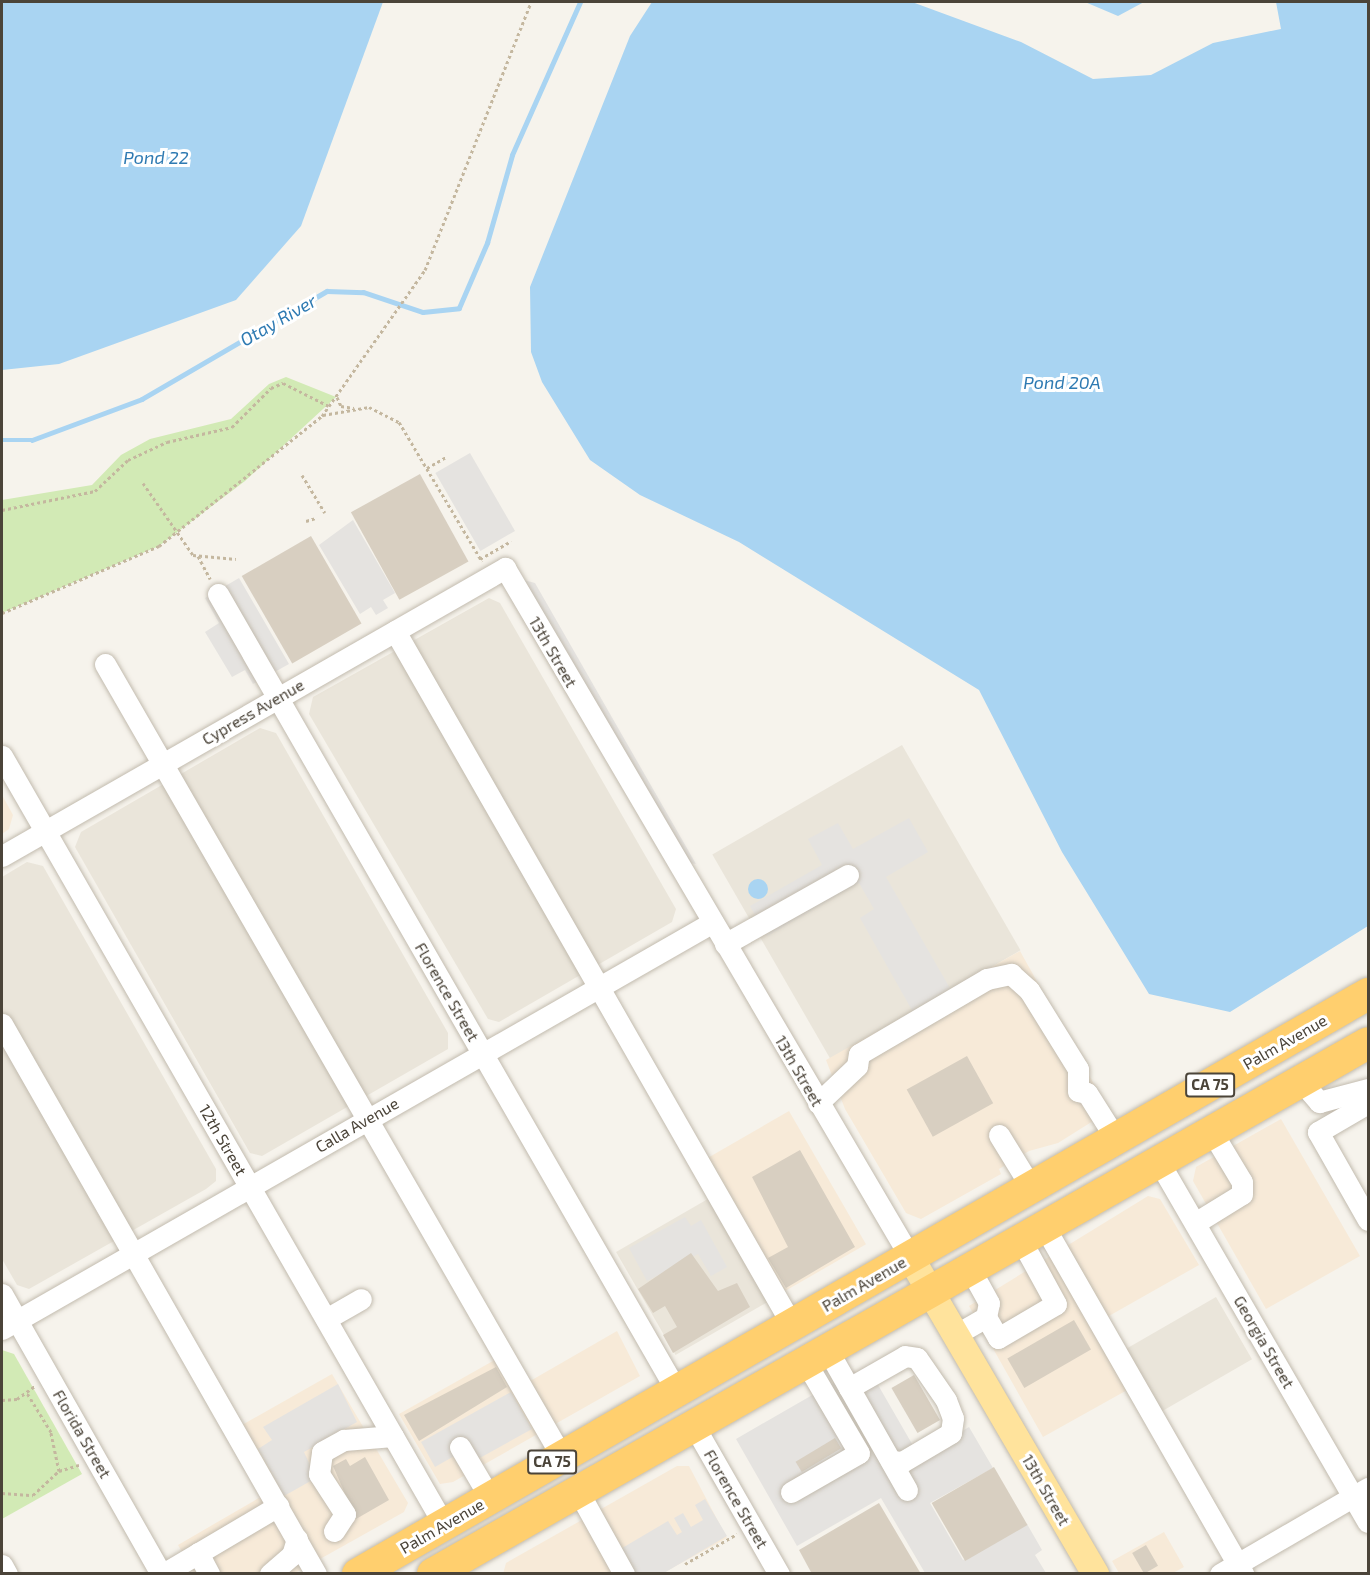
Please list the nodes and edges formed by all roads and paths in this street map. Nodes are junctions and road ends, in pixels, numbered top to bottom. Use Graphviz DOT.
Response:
graph roads {
  1 [pos="531,2"];
  2 [pos="338,395"];
  3 [pos="329,406"];
  4 [pos="359,408"];
  5 [pos="322,416"];
  6 [pos="446,457"];
  7 [pos="427,468"];
  8 [pos="302,475"];
  9 [pos="142,483"];
  10 [pos="2,510"];
  11 [pos="325,513"];
  12 [pos="316,518"];
  13 [pos="306,521"];
  14 [pos="179,531"];
  15 [pos="511,541"];
  16 [pos="198,556"];
  17 [pos="236,559"];
  18 [pos="480,559"];
  19 [pos="495,568"];
  20 [pos="216,590"];
  21 [pos="2,613"];
  22 [pos="395,631"];
  23 [pos="105,664"];
  24 [pos="278,698"];
  25 [pos="2,756"];
  26 [pos="163,764"];
  27 [pos="45,831"];
  28 [pos="2,856"];
  29 [pos="848,875"];
  30 [pos="713,922"];
  31 [pos="725,944"];
  32 [pos="599,987"];
  33 [pos="1368,994"];
  34 [pos="2,1024"];
  35 [pos="1368,1043"];
  36 [pos="482,1054"];
  37 [pos="1301,1081"];
  38 [pos="1368,1089"];
  39 [pos="1368,1102"];
  40 [pos="818,1103"];
  41 [pos="367,1119"];
  42 [pos="1212,1132"];
  43 [pos="999,1135"];
  44 [pos="1116,1139"];
  45 [pos="1159,1162"];
  46 [pos="250,1187"];
  47 [pos="1031,1187"];
  48 [pos="1368,1220"];
  49 [pos="1195,1223"];
  50 [pos="1032,1233"];
  51 [pos="134,1253"];
  52 [pos="910,1257"];
  53 [pos="970,1269"];
  54 [pos="929,1292"];
  55 [pos="2,1294"];
  56 [pos="361,1299"];
  57 [pos="986,1317"];
  58 [pos="326,1319"];
  59 [pos="9,1324"];
  60 [pos="792,1325"];
  61 [pos="955,1335"];
  62 [pos="816,1355"];
  63 [pos="35,1386"];
  64 [pos="849,1388"];
  65 [pos="676,1390"];
  66 [pos="27,1393"];
  67 [pos="2,1400"];
  68 [pos="693,1424"];
  69 [pos="393,1436"];
  70 [pos="460,1447"];
  71 [pos="562,1457"];
  72 [pos="891,1461"];
  73 [pos="80,1466"];
  74 [pos="59,1471"];
  75 [pos="907,1490"];
  76 [pos="578,1491"];
  77 [pos="791,1492"];
  78 [pos="1361,1492"];
  79 [pos="2,1493"];
  80 [pos="490,1498"];
  81 [pos="278,1506"];
  82 [pos="1368,1522"];
  83 [pos="444,1525"];
  84 [pos="752,1526"];
  85 [pos="334,1531"];
  86 [pos="297,1539"];
  87 [pos="198,1553"];
  88 [pos="684,1564"];
  89 [pos="2,1565"];
  90 [pos="465,1566"];
  91 [pos="1234,1570"];
  92 [pos="7,1574"];
  93 [pos="162,1574"];
  94 [pos="209,1574"];
  95 [pos="270,1574"];
  96 [pos="316,1574"];
  97 [pos="358,1574"];
  98 [pos="433,1574"];
  99 [pos="624,1574"];
  100 [pos="779,1574"];
  101 [pos="1095,1574"];
  1 -- 2 [label="path"];
  2 -- 3 [label="path"];
  2 -- 4 [label="path"];
  3 -- 5 [label="path"];
  3 -- 10 [label="path"];
  4 -- 5 [label="path"];
  4 -- 7 [label="path"];
  5 -- 14 [label="path"];
  6 -- 7 [label="path"];
  7 -- 18 [label="path"];
  8 -- 11 [label="path"];
  9 -- 14 [label="path"];
  12 -- 13 [label="path"];
  14 -- 16 [label="path"];
  14 -- 21 [label="path"];
  15 -- 18 [label="path"];
  16 -- 17 [label="path"];
  16 -- 20 [label="path"];
  18 -- 19 [label="path"];
  19 -- 22 [label="street, Cypress Avenue"];
  19 -- 30 [label="street, 13th Street"];
  20 -- 24 [label="street, Florence Street"];
  22 -- 24 [label="street, Cypress Avenue"];
  22 -- 32 [label="street"];
  23 -- 26 [label="street"];
  24 -- 26 [label="street, Cypress Avenue"];
  24 -- 36 [label="street, Florence Street"];
  25 -- 27 [label="street, 12th Street"];
  26 -- 27 [label="street, Cypress Avenue"];
  26 -- 41 [label="street"];
  27 -- 28 [label="street, Cypress Avenue"];
  27 -- 46 [label="street, 12th Street"];
  29 -- 31 [label="street"];
  30 -- 31 [label="street, 13th Street"];
  30 -- 32 [label="street, Calla Avenue"];
  31 -- 40 [label="street, 13th Street"];
  32 -- 36 [label="street, Calla Avenue"];
  32 -- 60 [label="street"];
  33 -- 44 [label="highway, Palm Avenue / CA 75"];
  34 -- 51 [label="street"];
  35 -- 37 [label="highway, CA 75"];
  36 -- 41 [label="street, Calla Avenue"];
  36 -- 65 [label="street, Florence Street"];
  37 -- 38 [label="street"];
  37 -- 42 [label="highway, CA 75"];
  39 -- 48 [label="street"];
  40 -- 44 [label="street"];
  40 -- 52 [label="street, 13th Street"];
  41 -- 46 [label="street, Calla Avenue"];
  41 -- 71 [label="street"];
  42 -- 45 [label="highway, CA 75"];
  42 -- 49 [label="street"];
  43 -- 47 [label="street"];
  44 -- 47 [label="highway, Palm Avenue / CA 75"];
  45 -- 49 [label="street, Georgia Street"];
  45 -- 50 [label="highway, CA 75"];
  46 -- 51 [label="street, Calla Avenue"];
  46 -- 58 [label="street, 12th Street"];
  47 -- 52 [label="highway, Palm Avenue / CA 75"];
  49 -- 78 [label="street, Georgia Street"];
  50 -- 53 [label="highway, CA 75"];
  50 -- 57 [label="street"];
  50 -- 91 [label="street"];
  51 -- 59 [label="street, Calla Avenue"];
  51 -- 81 [label="street"];
  52 -- 54 [label="main road, 13th Street"];
  52 -- 60 [label="highway, Palm Avenue / CA 75"];
  53 -- 54 [label="highway, CA 75"];
  53 -- 57 [label="street"];
  54 -- 61 [label="main road, 13th Street"];
  54 -- 62 [label="highway, CA 75"];
  55 -- 59 [label="street, Florida Street"];
  56 -- 58 [label="street"];
  57 -- 61 [label="street"];
  58 -- 69 [label="street, 12th Street"];
  59 -- 93 [label="street, Florida Street"];
  60 -- 65 [label="highway, Palm Avenue / CA 75"];
  61 -- 101 [label="main road, 13th Street"];
  62 -- 64 [label="street"];
  62 -- 68 [label="highway, CA 75"];
  62 -- 77 [label="street"];
  63 -- 66 [label="path"];
  64 -- 72 [label="street"];
  64 -- 72 [label="street"];
  65 -- 71 [label="highway, Palm Avenue / CA 75"];
  66 -- 67 [label="path"];
  66 -- 74 [label="path"];
  68 -- 76 [label="highway, CA 75"];
  68 -- 84 [label="street, Florence Street"];
  69 -- 83 [label="street, 12th Street"];
  69 -- 85 [label="street"];
  70 -- 80 [label="street"];
  71 -- 80 [label="highway, Palm Avenue / CA 75"];
  71 -- 90 [label="highway"];
  72 -- 75 [label="street"];
  73 -- 74 [label="path"];
  74 -- 79 [label="path"];
  76 -- 90 [label="highway, CA 75"];
  76 -- 99 [label="street"];
  78 -- 82 [label="street, Georgia Street"];
  78 -- 91 [label="street"];
  80 -- 83 [label="highway, Palm Avenue / CA 75"];
  81 -- 86 [label="street"];
  81 -- 87 [label="street"];
  83 -- 97 [label="highway, Palm Avenue / CA 75"];
  84 -- 88 [label="path"];
  84 -- 100 [label="street, Florence Street"];
  86 -- 95 [label="street"];
  86 -- 96 [label="street"];
  87 -- 93 [label="street"];
  87 -- 94 [label="street"];
  89 -- 92 [label="street"];
  90 -- 98 [label="highway, CA 75"];
}
